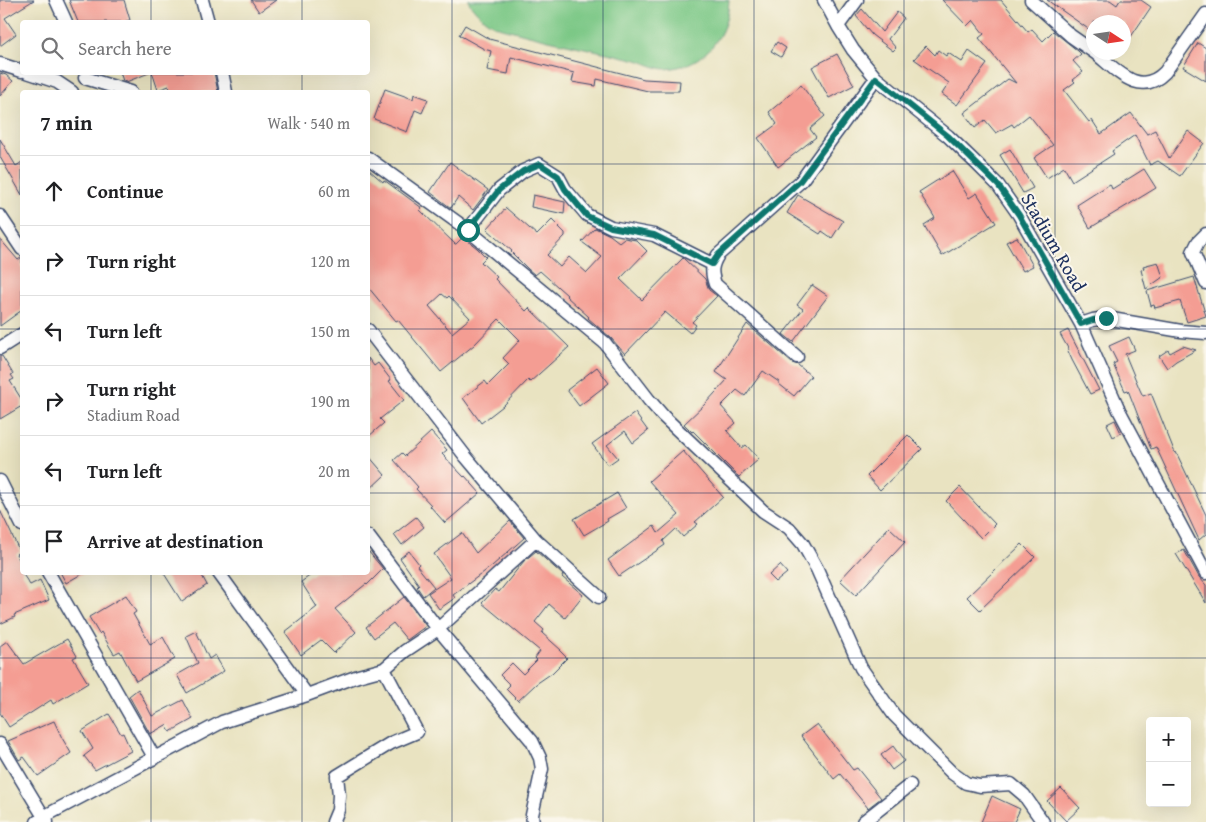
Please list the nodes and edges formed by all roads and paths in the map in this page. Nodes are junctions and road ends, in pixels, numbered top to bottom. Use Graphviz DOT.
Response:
graph roads {
  1 [pos="56,0"];
  2 [pos="202,0"];
  3 [pos="824,0"];
  4 [pos="857,0"];
  5 [pos="1031,0"];
  6 [pos="1206,14"];
  7 [pos="65,20"];
  8 [pos="207,20"];
  9 [pos="838,26"];
  10 [pos="1086,46"];
  11 [pos="1104,60"];
  12 [pos="0,64"];
  13 [pos="20,70"];
  14 [pos="36,75"];
  15 [pos="85,75"];
  16 [pos="223,75"];
  17 [pos="876,78"];
  18 [pos="69,90"];
  19 [pos="80,90"];
  20 [pos="126,90"];
  21 [pos="226,90"];
  22 [pos="370,159"];
  23 [pos="0,216"];
  24 [pos="468,230"];
  25 [pos="1206,234"];
  26 [pos="20,246"];
  27 [pos="712,264"];
  28 [pos="1206,282"];
  29 [pos="1081,324"];
  30 [pos="370,333"];
  31 [pos="1206,334"];
  32 [pos="20,335"];
  33 [pos="0,348"];
  34 [pos="797,357"];
  35 [pos="0,481"];
  36 [pos="20,521"];
  37 [pos="370,539"];
  38 [pos="536,540"];
  39 [pos="1206,573"];
  40 [pos="50,575"];
  41 [pos="220,575"];
  42 [pos="599,597"];
  43 [pos="438,629"];
  44 [pos="384,670"];
  45 [pos="307,695"];
  46 [pos="0,744"];
  47 [pos="154,757"];
  48 [pos="910,785"];
  49 [pos="43,820"];
  50 [pos="333,822"];
  51 [pos="533,822"];
  52 [pos="863,822"];
  53 [pos="1043,822"];
  1 -- 7 [label="street"];
  2 -- 8 [label="street"];
  3 -- 9 [label="street, Stadium Road"];
  4 -- 9 [label="street"];
  5 -- 10 [label="street"];
  6 -- 11 [label="street"];
  9 -- 17 [label="street, Stadium Road"];
  12 -- 13 [label="street"];
  14 -- 18 [label="street"];
  15 -- 19 [label="street"];
  15 -- 20 [label="street"];
  16 -- 21 [label="street"];
  17 -- 27 [label="street"];
  17 -- 29 [label="street, Stadium Road"];
  22 -- 24 [label="street"];
  23 -- 26 [label="street"];
  24 -- 27 [label="street"];
  24 -- 53 [label="street"];
  25 -- 28 [label="street"];
  27 -- 34 [label="street"];
  29 -- 31 [label="street"];
  29 -- 39 [label="street, Stadium Road"];
  30 -- 38 [label="street"];
  32 -- 33 [label="street"];
  35 -- 36 [label="street"];
  37 -- 43 [label="street"];
  38 -- 42 [label="street"];
  38 -- 43 [label="street"];
  40 -- 47 [label="street"];
  41 -- 45 [label="street"];
  43 -- 44 [label="street"];
  43 -- 51 [label="street"];
  44 -- 45 [label="street"];
  44 -- 50 [label="street"];
  45 -- 47 [label="street"];
  46 -- 49 [label="street"];
  47 -- 49 [label="street"];
  48 -- 52 [label="street"];
}
